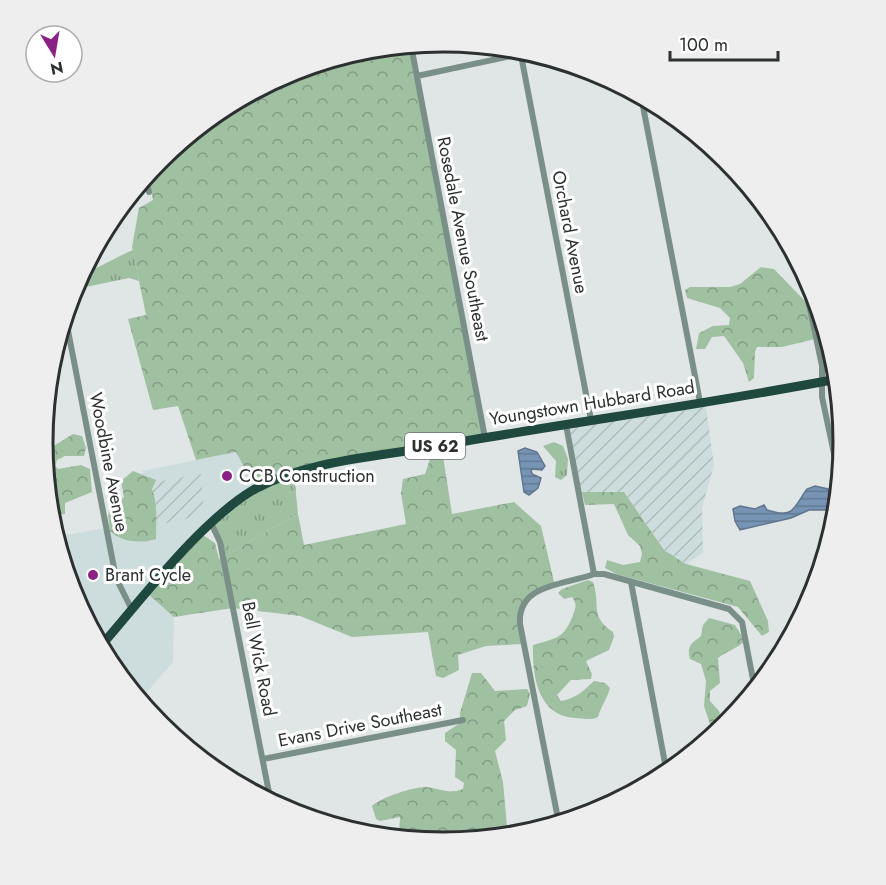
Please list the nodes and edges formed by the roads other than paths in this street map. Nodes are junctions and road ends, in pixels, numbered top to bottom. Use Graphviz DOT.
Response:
graph roads {
  1 [pos="413,54"];
  2 [pos="499,57"];
  3 [pos="522,61"];
  4 [pos="417,76"];
  5 [pos="643,108"];
  6 [pos="148,187"];
  7 [pos="149,192"];
  8 [pos="811,315"];
  9 [pos="69,334"];
  10 [pos="828,381"];
  11 [pos="823,382"];
  12 [pos="700,402"];
  13 [pos="591,420"];
  14 [pos="566,425"];
  15 [pos="485,438"];
  16 [pos="833,448"];
  17 [pos="211,524"];
  18 [pos="594,574"];
  19 [pos="631,582"];
  20 [pos="132,610"];
  21 [pos="106,640"];
  22 [pos="753,679"];
  23 [pos="463,720"];
  24 [pos="263,759"];
  25 [pos="665,763"];
  26 [pos="270,791"];
  27 [pos="557,815"];
  1 -- 4 [label="street, Rosedale Avenue Southeast"];
  2 -- 4 [label="street"];
  3 -- 13 [label="street, Orchard Avenue"];
  4 -- 15 [label="street, Rosedale Avenue Southeast"];
  5 -- 12 [label="street"];
  6 -- 7 [label="street"];
  8 -- 11 [label="street"];
  9 -- 20 [label="street, Woodbine Avenue"];
  10 -- 11 [label="main road, Youngstown Hubbard Road / US 62"];
  11 -- 12 [label="main road, Youngstown Hubbard Road / US 62"];
  11 -- 16 [label="street"];
  12 -- 13 [label="main road, Youngstown Hubbard Road / US 62"];
  13 -- 14 [label="main road, Youngstown Hubbard Road / US 62"];
  14 -- 15 [label="main road, Youngstown Hubbard Road / US 62"];
  14 -- 18 [label="street"];
  15 -- 17 [label="main road, Youngstown Hubbard Road / US 62"];
  17 -- 20 [label="main road, Youngstown Hubbard Road / US 62"];
  17 -- 24 [label="street, Bell Wick Road"];
  18 -- 19 [label="street"];
  18 -- 27 [label="street"];
  19 -- 22 [label="street"];
  19 -- 25 [label="street"];
  20 -- 21 [label="main road, Youngstown Hubbard Road / US 62"];
  23 -- 24 [label="street, Evans Drive Southeast"];
  24 -- 26 [label="street, Bell Wick Road"];
}
